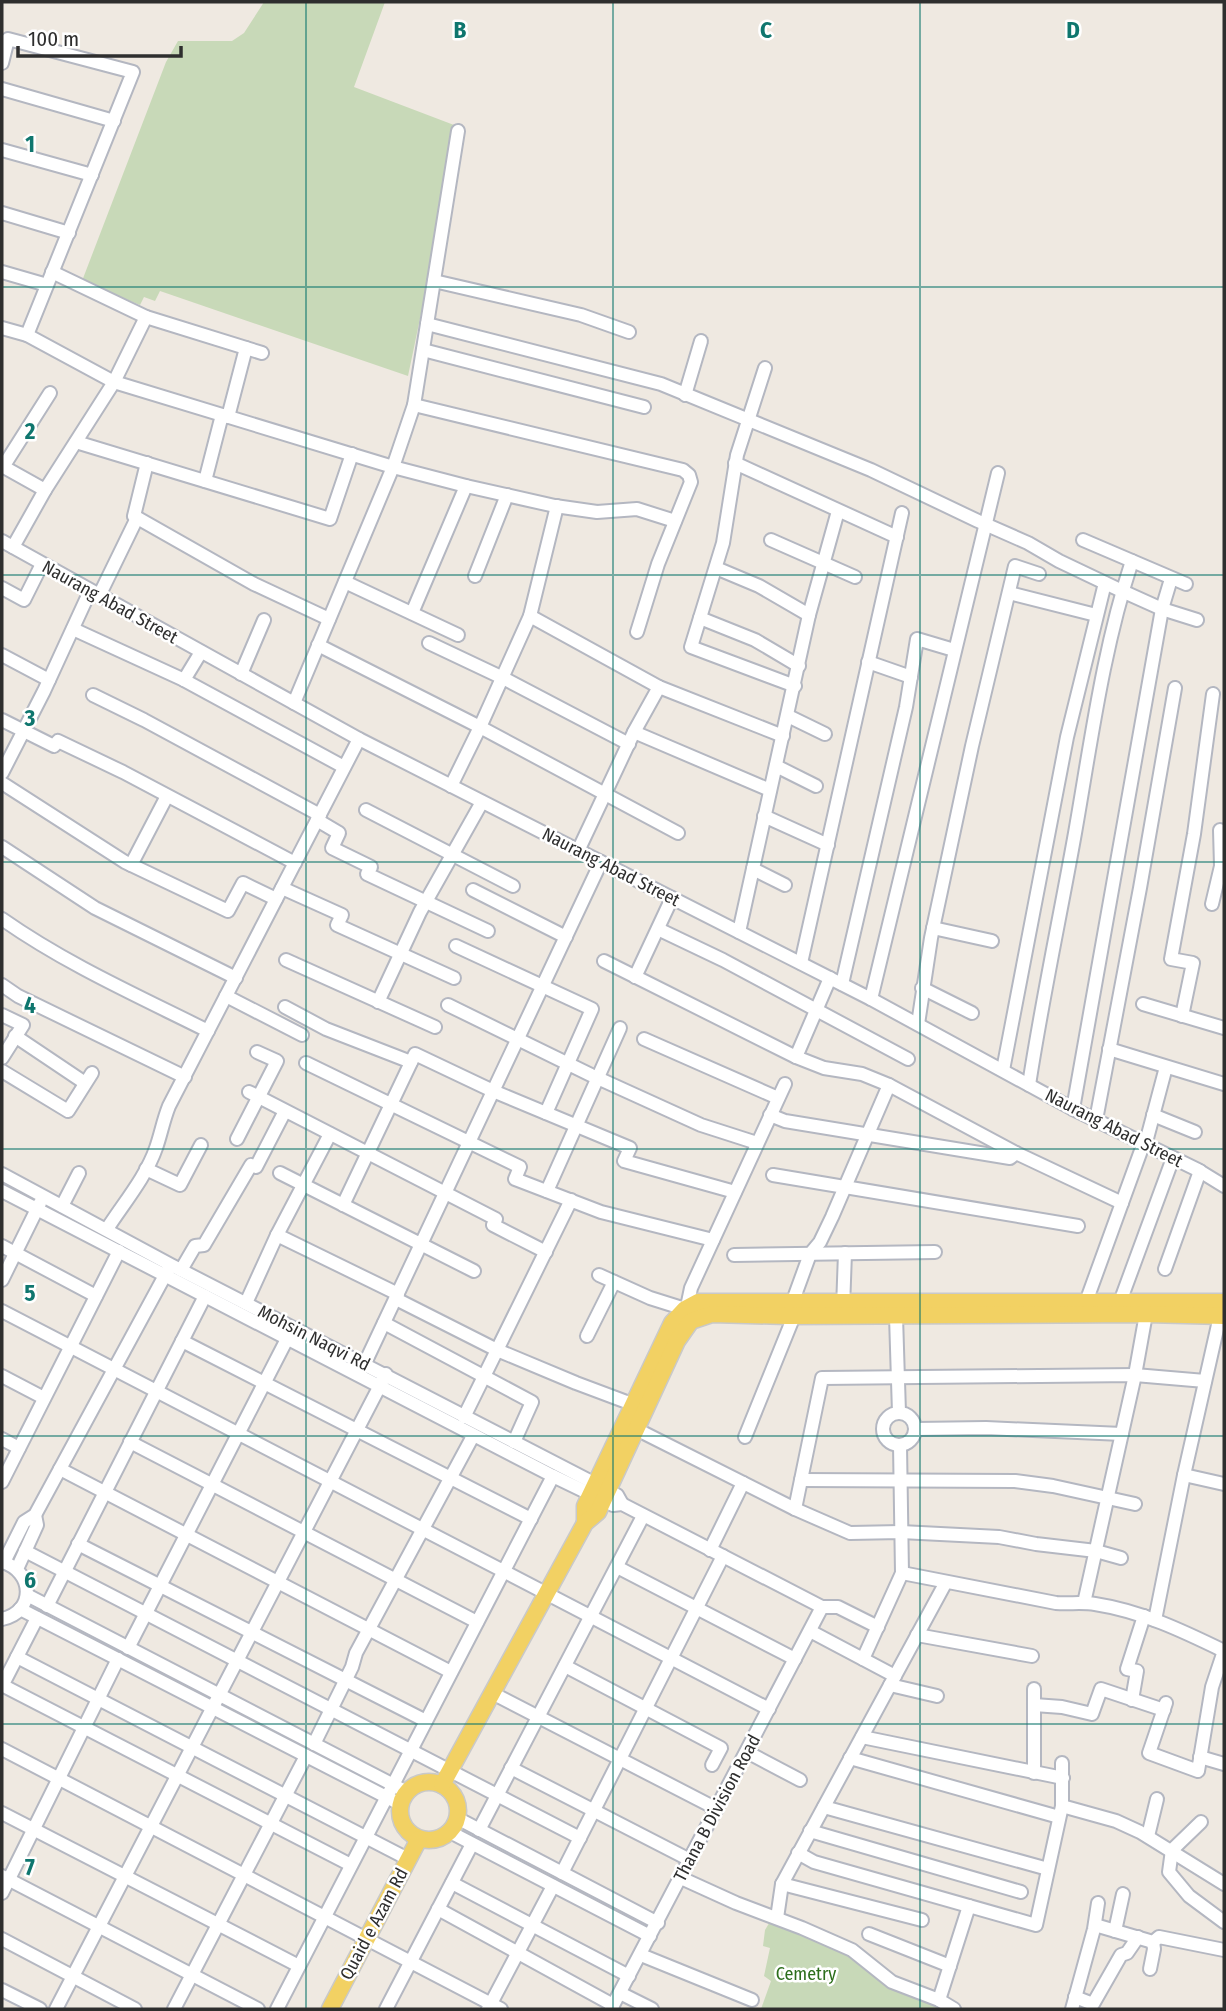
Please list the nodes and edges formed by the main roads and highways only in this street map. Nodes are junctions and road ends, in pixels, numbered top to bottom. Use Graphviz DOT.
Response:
graph roads {
  1 [pos="843,1309"];
  2 [pos="791,1311"];
  3 [pos="1223,1311"];
  4 [pos="599,1492"];
  5 [pos="446,1778"];
  6 [pos="419,1839"];
  7 [pos="330,2009"];
  1 -- 2 [label="main road"];
  1 -- 3 [label="main road"];
  1 -- 3 [label="main road"];
  2 -- 4 [label="main road"];
  2 -- 4 [label="main road"];
  4 -- 5 [label="main road"];
  5 -- 6 [label="main road"];
  5 -- 6 [label="main road"];
  6 -- 7 [label="main road, Quaid e Azam Rd"];
}
